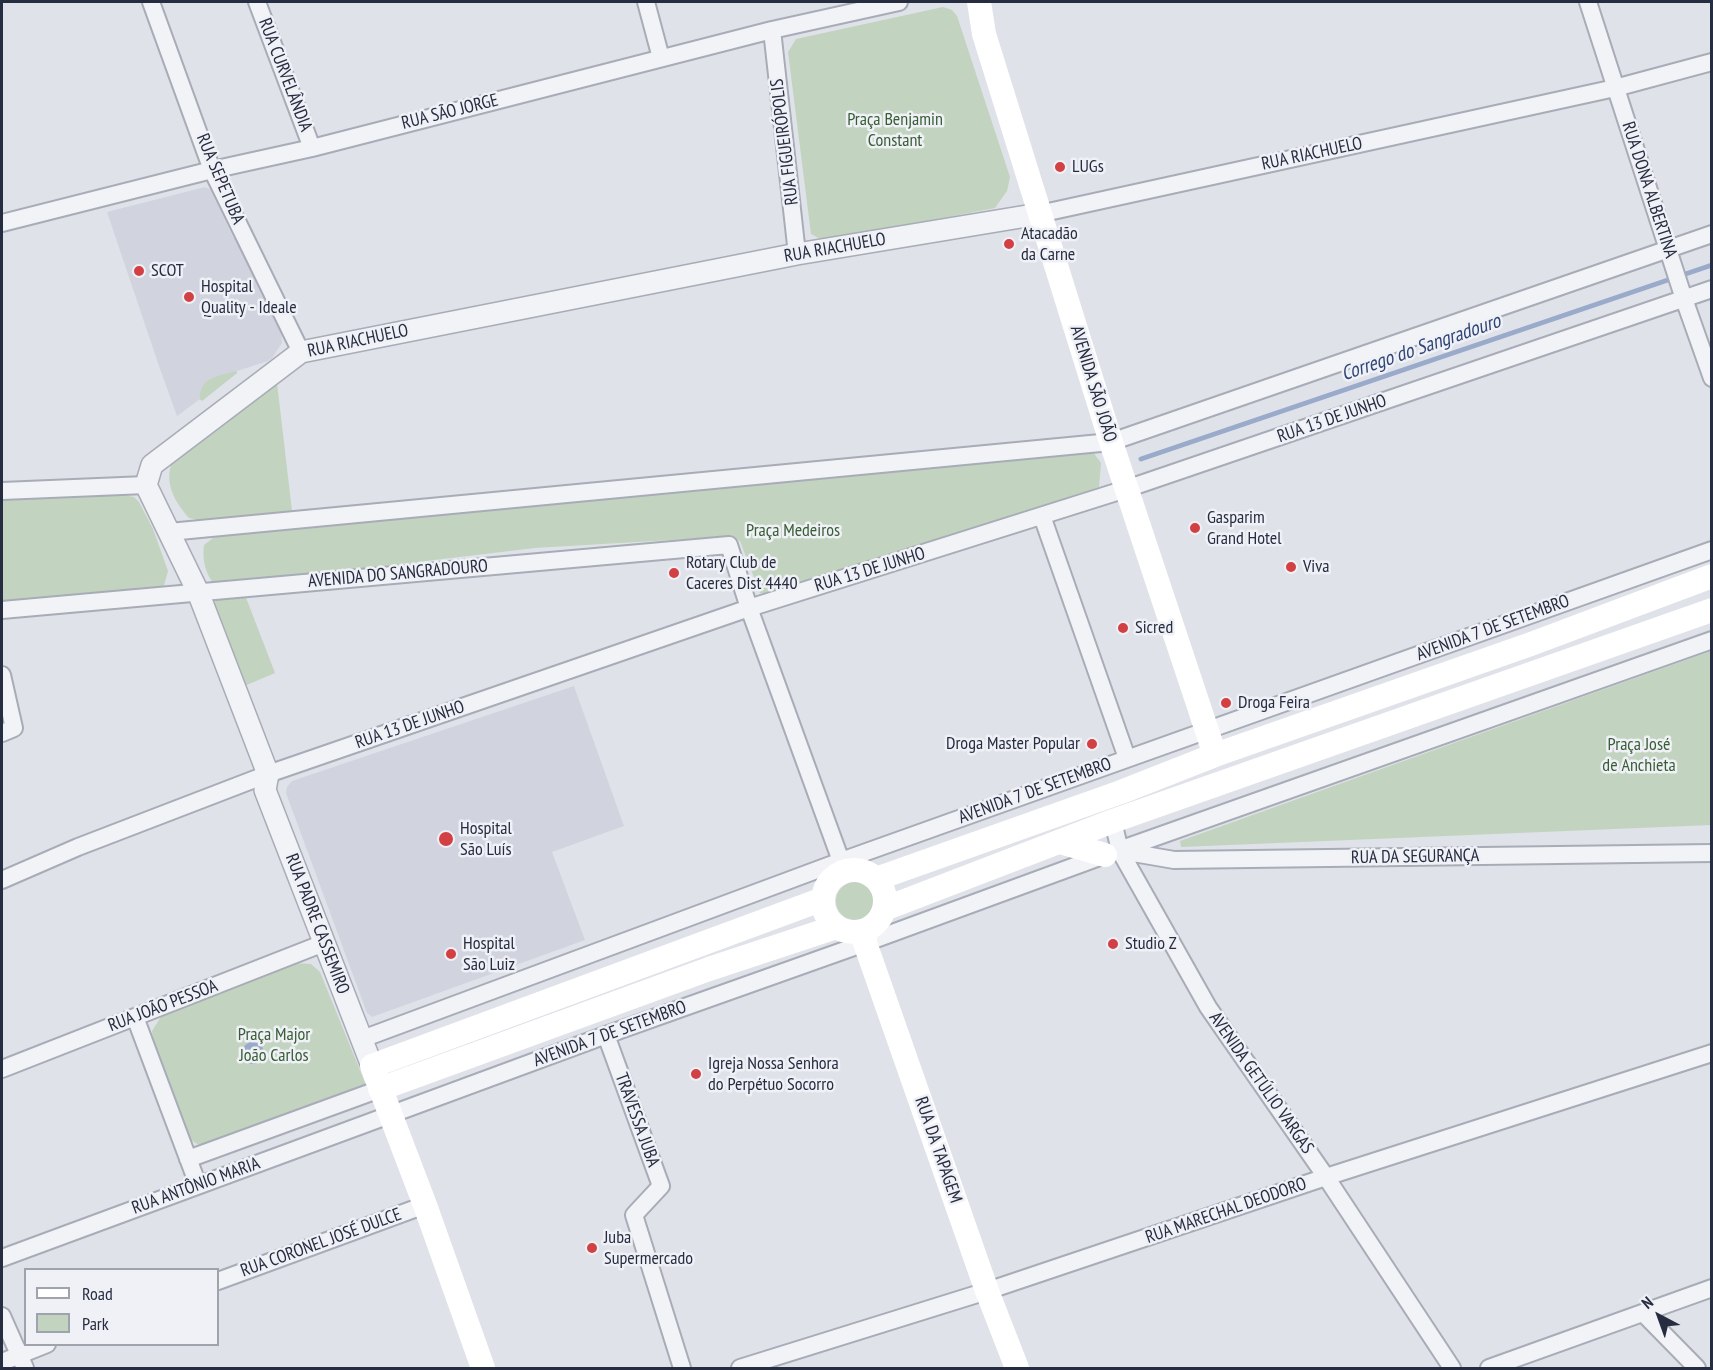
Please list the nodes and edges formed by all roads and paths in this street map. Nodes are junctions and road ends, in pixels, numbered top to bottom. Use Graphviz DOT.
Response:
graph roads {
  1 [pos="151,2"];
  2 [pos="257,2"];
  3 [pos="646,2"];
  4 [pos="899,2"];
  5 [pos="979,2"];
  6 [pos="997,2"];
  7 [pos="1588,2"];
  8 [pos="772,30"];
  9 [pos="984,34"];
  10 [pos="661,58"];
  11 [pos="1712,62"];
  12 [pos="1615,88"];
  13 [pos="312,148"];
  14 [pos="212,170"];
  15 [pos="1039,214"];
  16 [pos="2,223"];
  17 [pos="1712,234"];
  18 [pos="1668,249"];
  19 [pos="797,254"];
  20 [pos="1712,289"];
  21 [pos="1684,299"];
  22 [pos="301,352"];
  23 [pos="1712,378"];
  24 [pos="1111,442"];
  25 [pos="146,485"];
  26 [pos="1126,489"];
  27 [pos="2,491"];
  28 [pos="1042,516"];
  29 [pos="170,532"];
  30 [pos="1712,550"];
  31 [pos="1712,576"];
  32 [pos="198,592"];
  33 [pos="749,608"];
  34 [pos="2,610"];
  35 [pos="1712,610"];
  36 [pos="1521,617"];
  37 [pos="1712,640"];
  38 [pos="1531,644"];
  39 [pos="1540,670"];
  40 [pos="2,675"];
  41 [pos="1549,697"];
  42 [pos="1208,731"];
  43 [pos="2,733"];
  44 [pos="1215,755"];
  45 [pos="1127,758"];
  46 [pos="268,774"];
  47 [pos="1121,792"];
  48 [pos="1113,821"];
  49 [pos="1060,842"];
  50 [pos="1112,853"];
  51 [pos="1712,853"];
  52 [pos="844,866"];
  53 [pos="876,879"];
  54 [pos="2,880"];
  55 [pos="823,899"];
  56 [pos="884,909"];
  57 [pos="836,927"];
  58 [pos="865,937"];
  59 [pos="324,943"];
  60 [pos="135,1017"];
  61 [pos="606,1035"];
  62 [pos="362,1039"];
  63 [pos="1712,1053"];
  64 [pos="372,1066"];
  65 [pos="2,1069"];
  66 [pos="380,1089"];
  67 [pos="390,1113"];
  68 [pos="188,1159"];
  69 [pos="1326,1177"];
  70 [pos="198,1185"];
  71 [pos="425,1205"];
  72 [pos="2,1258"];
  73 [pos="219,1281"];
  74 [pos="1712,1288"];
  75 [pos="987,1291"];
  76 [pos="1644,1313"];
  77 [pos="2,1316"];
  78 [pos="44,1346"];
  79 [pos="2,1362"];
  80 [pos="22,1362"];
  81 [pos="483,1368"];
  82 [pos="682,1368"];
  83 [pos="740,1368"];
  84 [pos="1017,1368"];
  85 [pos="1452,1368"];
  86 [pos="1489,1368"];
  87 [pos="1697,1368"];
  1 -- 14 [label="street, RUA SEPETUBA"];
  2 -- 13 [label="street, RUA CURVELÂNDIA"];
  3 -- 10 [label="street"];
  4 -- 8 [label="street, RUA SÃO JORGE"];
  5 -- 9 [label="main road, AVENIDA SÃO JOÃO"];
  6 -- 9 [label="main road"];
  7 -- 12 [label="street, RUA DONA ALBERTINA"];
  8 -- 10 [label="street, RUA SÃO JORGE"];
  8 -- 19 [label="street, RUA FIGUEIRÓPOLIS"];
  9 -- 15 [label="main road, AVENIDA SÃO JOÃO"];
  10 -- 13 [label="street, RUA SÃO JORGE"];
  11 -- 12 [label="street, RUA RIACHUELO"];
  12 -- 15 [label="street, RUA RIACHUELO"];
  12 -- 18 [label="street, RUA DONA ALBERTINA"];
  13 -- 14 [label="street, RUA SÃO JORGE"];
  14 -- 16 [label="street, RUA SÃO JORGE"];
  14 -- 22 [label="street, RUA SEPETUBA"];
  15 -- 19 [label="street, RUA RIACHUELO"];
  15 -- 24 [label="main road, AVENIDA SÃO JOÃO"];
  17 -- 18 [label="street"];
  18 -- 21 [label="street, RUA DONA ALBERTINA"];
  18 -- 24 [label="street"];
  19 -- 22 [label="street, RUA RIACHUELO"];
  20 -- 21 [label="street, RUA 13 DE JUNHO"];
  21 -- 23 [label="street, RUA DONA ALBERTINA"];
  21 -- 26 [label="street, RUA 13 DE JUNHO"];
  22 -- 25 [label="street, RUA RIACHUELO"];
  24 -- 26 [label="main road, AVENIDA SÃO JOÃO"];
  24 -- 29 [label="street"];
  25 -- 27 [label="street"];
  25 -- 29 [label="street, RUA PADRE CASSEMIRO"];
  26 -- 28 [label="street, RUA 13 DE JUNHO"];
  26 -- 42 [label="main road, AVENIDA SÃO JOÃO"];
  28 -- 33 [label="street, RUA 13 DE JUNHO"];
  28 -- 45 [label="street"];
  29 -- 32 [label="street, RUA PADRE CASSEMIRO"];
  30 -- 36 [label="street, AVENIDA 7 DE SETEMBRO"];
  31 -- 38 [label="main road, AVENIDA 7 DE SETEMBRO"];
  32 -- 33 [label="street, AVENIDA DO SANGRADOURO"];
  32 -- 34 [label="street, AVENIDA DO SANGRADOURO"];
  32 -- 46 [label="street, RUA PADRE CASSEMIRO"];
  33 -- 46 [label="street, RUA 13 DE JUNHO"];
  33 -- 52 [label="street"];
  35 -- 39 [label="main road"];
  36 -- 38 [label="street"];
  36 -- 42 [label="street, AVENIDA 7 DE SETEMBRO"];
  37 -- 41 [label="street, AVENIDA 7 DE SETEMBRO"];
  38 -- 44 [label="main road, AVENIDA 7 DE SETEMBRO"];
  39 -- 41 [label="street"];
  39 -- 48 [label="main road"];
  40 -- 43 [label="street"];
  41 -- 50 [label="street, AVENIDA 7 DE SETEMBRO"];
  42 -- 44 [label="main road, AVENIDA SÃO JOÃO"];
  42 -- 45 [label="street, AVENIDA 7 DE SETEMBRO"];
  44 -- 47 [label="main road, AVENIDA 7 DE SETEMBRO"];
  45 -- 52 [label="street, AVENIDA 7 DE SETEMBRO"];
  46 -- 54 [label="street, RUA 13 DE JUNHO"];
  46 -- 59 [label="street, RUA PADRE CASSEMIRO"];
  47 -- 48 [label="main road"];
  47 -- 53 [label="main road, AVENIDA 7 DE SETEMBRO"];
  48 -- 49 [label="main road"];
  48 -- 50 [label="street, AVENIDA GETÚLIO VARGAS"];
  49 -- 50 [label="main road"];
  49 -- 56 [label="main road"];
  50 -- 51 [label="street, RUA DA SEGURANÇA"];
  50 -- 58 [label="street, AVENIDA 7 DE SETEMBRO"];
  50 -- 69 [label="street, AVENIDA GETÚLIO VARGAS"];
  52 -- 53 [label="main road"];
  52 -- 55 [label="main road"];
  52 -- 62 [label="street, AVENIDA 7 DE SETEMBRO"];
  53 -- 56 [label="main road"];
  55 -- 57 [label="main road"];
  55 -- 64 [label="main road"];
  56 -- 58 [label="main road"];
  57 -- 58 [label="main road"];
  57 -- 66 [label="main road, AVENIDA 7 DE SETEMBRO"];
  58 -- 61 [label="street, AVENIDA 7 DE SETEMBRO"];
  58 -- 75 [label="main road, RUA DA TAPAGEM"];
  59 -- 60 [label="street, RUA JOÃO PESSOA"];
  59 -- 62 [label="street, RUA PADRE CASSEMIRO"];
  60 -- 65 [label="street, RUA JOÃO PESSOA"];
  60 -- 68 [label="street"];
  61 -- 67 [label="street, AVENIDA 7 DE SETEMBRO"];
  61 -- 82 [label="street, TRAVESSA JUBA"];
  62 -- 64 [label="street, RUA PADRE CASSEMIRO"];
  63 -- 69 [label="street, RUA MARECHAL DEODORO"];
  64 -- 66 [label="main road, RUA PADRE CASSEMIRO"];
  66 -- 67 [label="main road, RUA PADRE CASSEMIRO"];
  66 -- 68 [label="street"];
  67 -- 70 [label="street, RUA ANTÔNIO MARIA"];
  67 -- 71 [label="main road, RUA PADRE CASSEMIRO"];
  68 -- 70 [label="street"];
  69 -- 75 [label="street, RUA MARECHAL DEODORO"];
  69 -- 85 [label="street, AVENIDA GETÚLIO VARGAS"];
  70 -- 72 [label="street, RUA ANTÔNIO MARIA"];
  71 -- 73 [label="street, RUA CORONEL JOSÉ DULCE"];
  71 -- 81 [label="main road, RUA PADRE CASSEMIRO"];
  74 -- 76 [label="street"];
  75 -- 83 [label="street, RUA MARECHAL DEODORO"];
  75 -- 84 [label="main road, RUA DA TAPAGEM"];
  76 -- 86 [label="street"];
  76 -- 87 [label="street"];
  77 -- 80 [label="street"];
  78 -- 80 [label="street"];
  79 -- 80 [label="street"];
}
